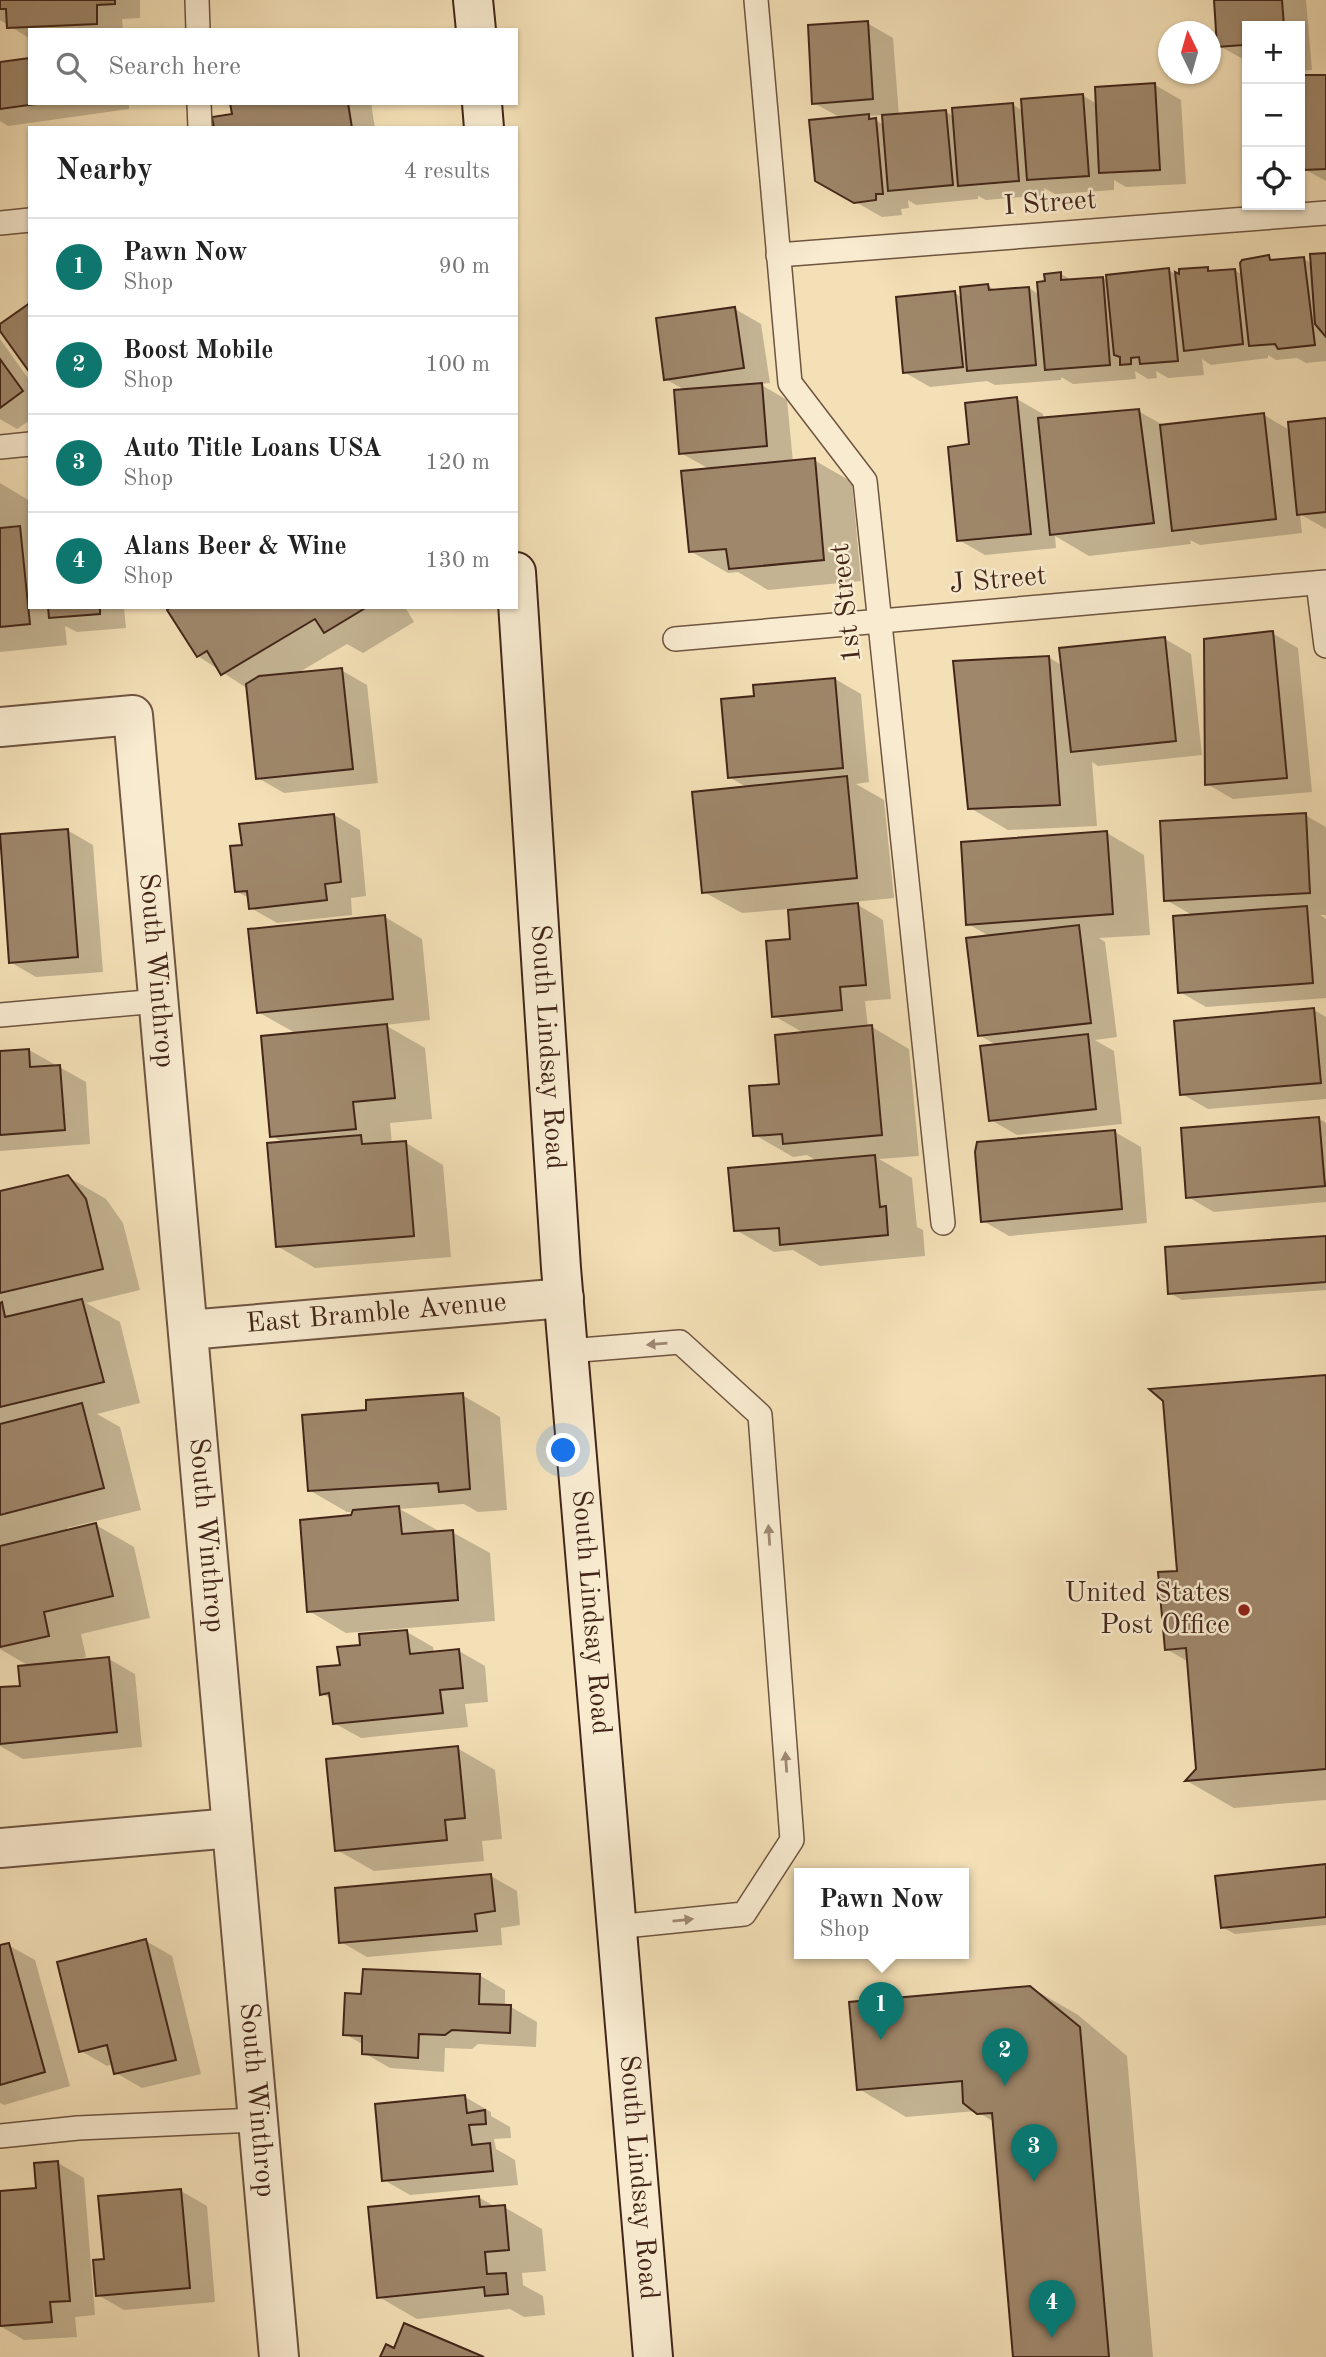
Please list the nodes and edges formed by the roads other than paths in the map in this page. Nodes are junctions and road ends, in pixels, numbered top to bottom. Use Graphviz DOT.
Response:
graph roads {
  1 [pos="197,0"];
  2 [pos="473,0"];
  3 [pos="756,0"];
  4 [pos="198,28"];
  5 [pos="476,28"];
  6 [pos="199,105"];
  7 [pos="482,105"];
  8 [pos="200,126"];
  9 [pos="484,126"];
  10 [pos="1326,213"];
  11 [pos="28,220"];
  12 [pos="0,223"];
  13 [pos="778,255"];
  14 [pos="28,444"];
  15 [pos="0,447"];
  16 [pos="1322,582"];
  17 [pos="518,602"];
  18 [pos="879,622"];
  19 [pos="675,639"];
  20 [pos="1326,646"];
  21 [pos="0,727"];
  22 [pos="158,1002"];
  23 [pos="0,1015"];
  24 [pos="943,1223"];
  25 [pos="564,1298"];
  26 [pos="188,1330"];
  27 [pos="568,1352"];
  28 [pos="232,1828"];
  29 [pos="0,1848"];
  30 [pos="615,1927"];
  31 [pos="257,2120"];
  32 [pos="0,2136"];
  33 [pos="279,2357"];
  34 [pos="653,2357"];
  1 -- 4 [label="lane"];
  2 -- 5 [label="street"];
  3 -- 13 [label="lane, 1st Street"];
  6 -- 8 [label="lane"];
  7 -- 9 [label="street"];
  10 -- 13 [label="lane, I Street"];
  11 -- 12 [label="lane"];
  13 -- 18 [label="lane, 1st Street"];
  14 -- 15 [label="lane"];
  16 -- 18 [label="lane, J Street"];
  16 -- 20 [label="lane"];
  17 -- 25 [label="street, South Lindsay Road"];
  18 -- 19 [label="lane, J Street"];
  18 -- 24 [label="lane, 1st Street"];
  21 -- 22 [label="street, South Winthrop"];
  22 -- 23 [label="lane"];
  22 -- 26 [label="street, South Winthrop"];
  25 -- 26 [label="street, East Bramble Avenue"];
  25 -- 27 [label="street, South Lindsay Road"];
  26 -- 28 [label="street, South Winthrop"];
  27 -- 30 [label="street, South Lindsay Road"];
  30 -- 27 [label="lane, one-way"];
  28 -- 29 [label="street"];
  28 -- 31 [label="street, South Winthrop"];
  30 -- 34 [label="street, South Lindsay Road"];
  31 -- 32 [label="lane"];
  31 -- 33 [label="street, South Winthrop"];
}
